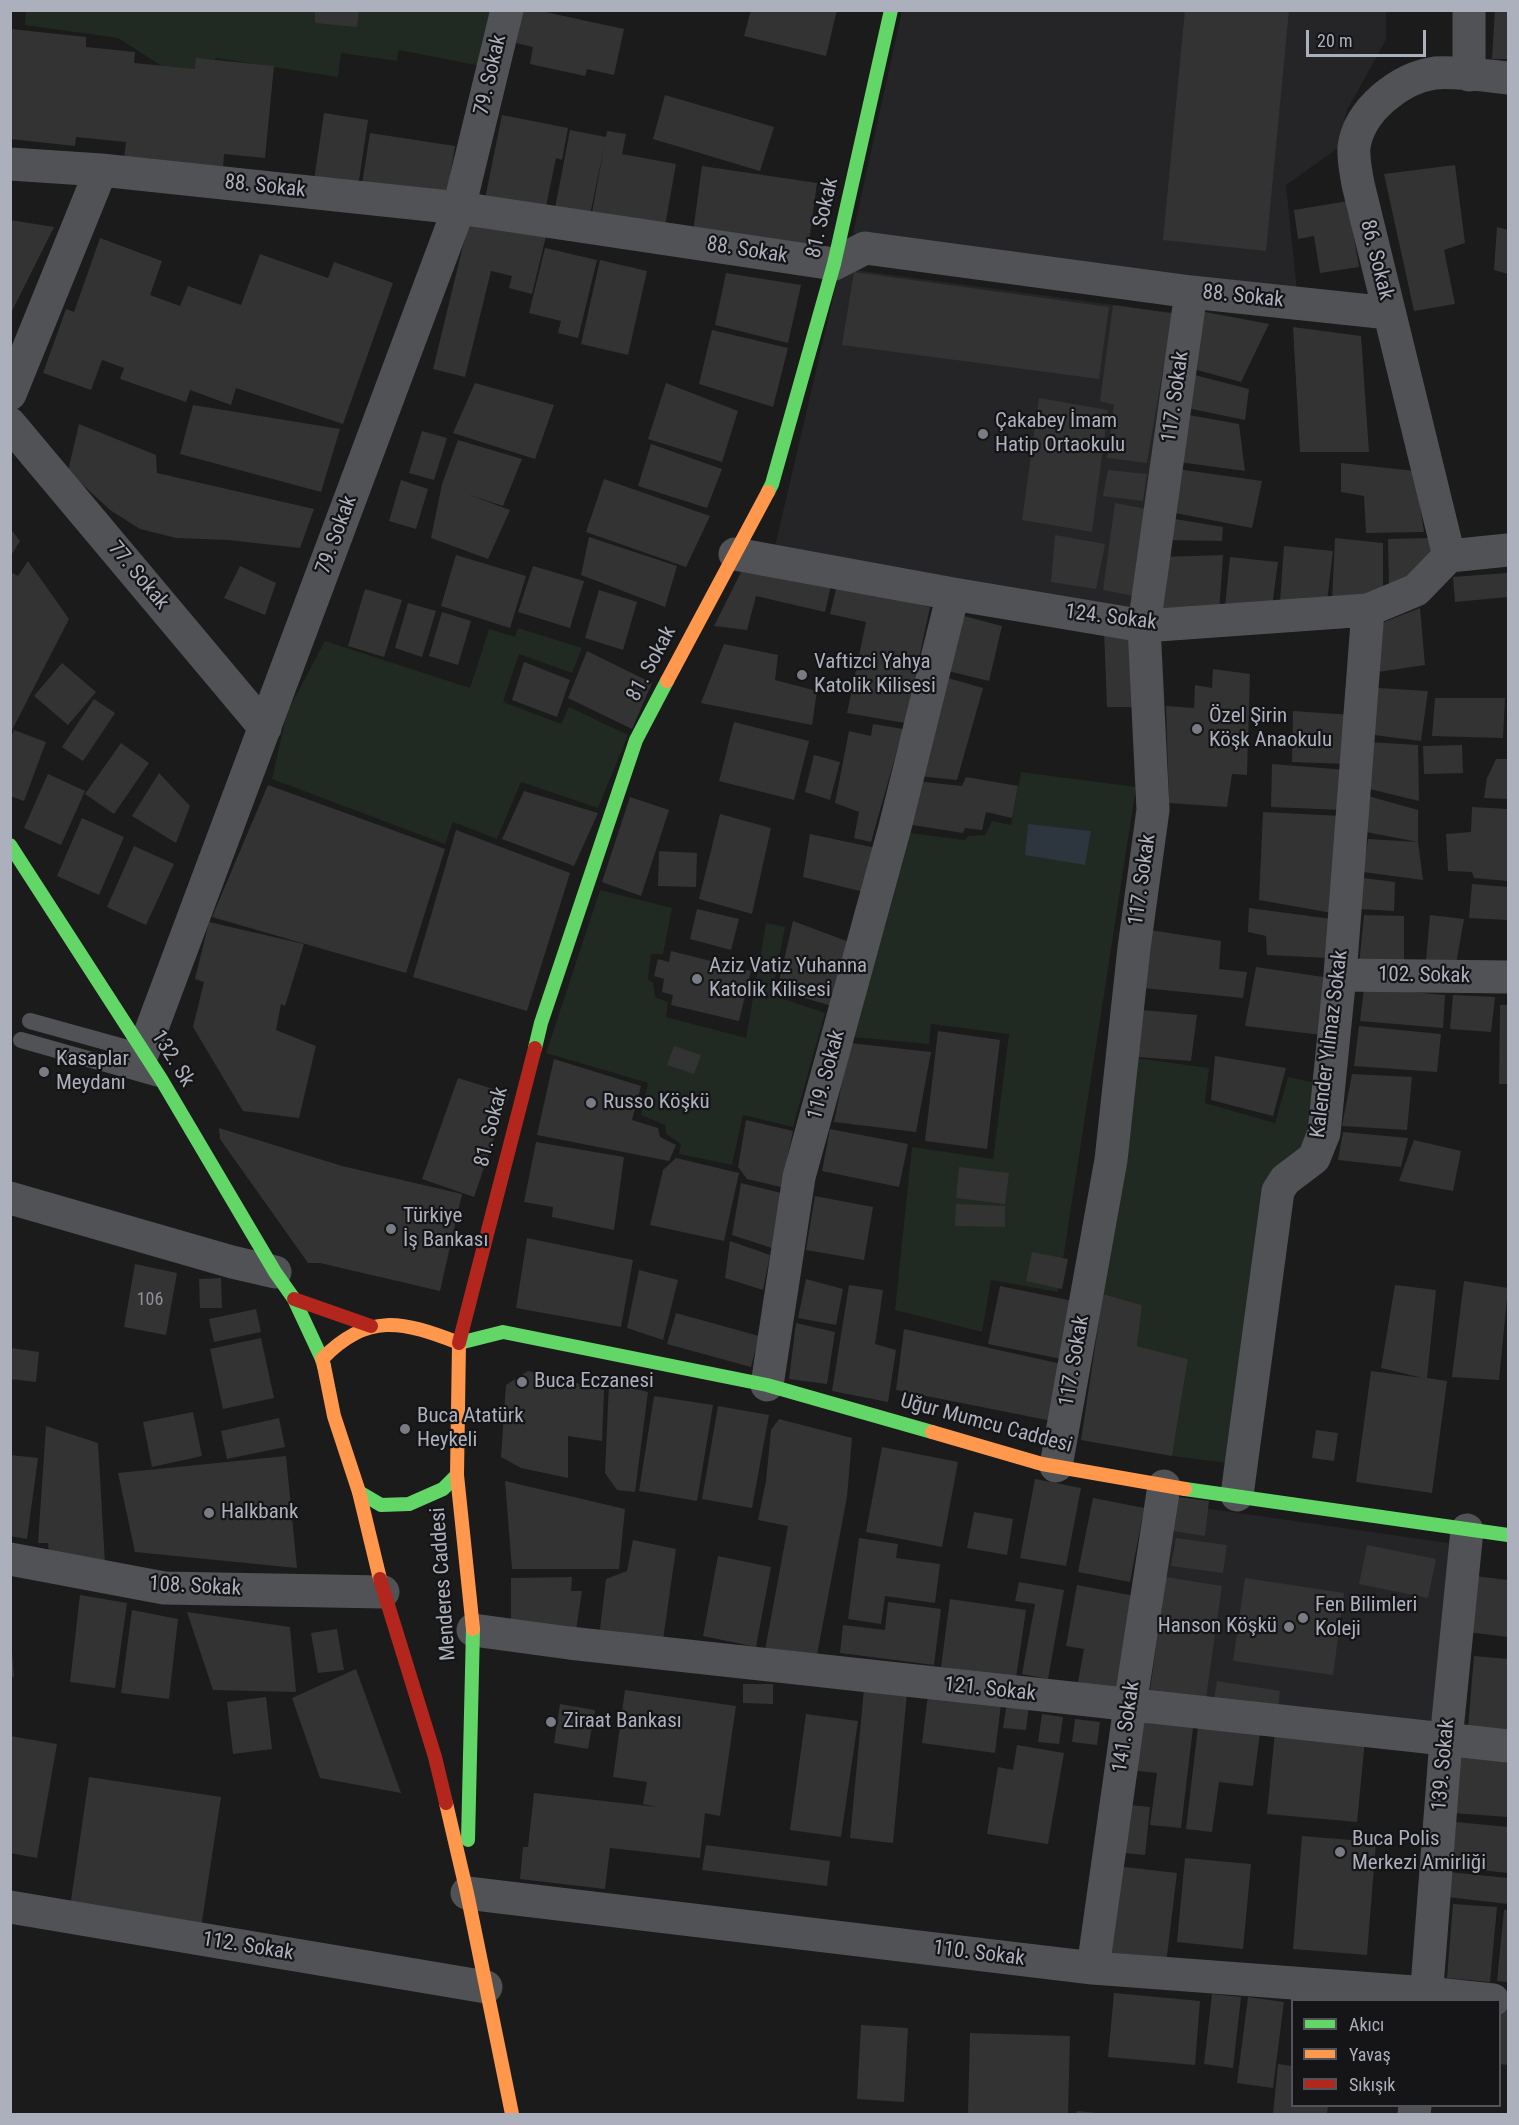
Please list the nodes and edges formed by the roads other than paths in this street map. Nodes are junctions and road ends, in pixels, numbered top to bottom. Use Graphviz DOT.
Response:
graph roads {
  1 [pos="507,10"];
  2 [pos="891,10"];
  3 [pos="1469,10"];
  4 [pos="1469,75"];
  5 [pos="1509,78"];
  6 [pos="10,164"];
  7 [pos="101,170"];
  8 [pos="459,208"];
  9 [pos="834,264"];
  10 [pos="1191,292"];
  11 [pos="1389,313"];
  12 [pos="10,394"];
  13 [pos="10,424"];
  14 [pos="1509,550"];
  15 [pos="735,554"];
  16 [pos="1449,556"];
  17 [pos="953,594"];
  18 [pos="1368,610"];
  19 [pos="1144,626"];
  20 [pos="265,728"];
  21 [pos="10,845"];
  22 [pos="1340,975"];
  23 [pos="1509,977"];
  24 [pos="30,1021"];
  25 [pos="21,1040"];
  26 [pos="143,1052"];
  27 [pos="160,1079"];
  28 [pos="10,1198"];
  29 [pos="275,1272"];
  30 [pos="294,1299"];
  31 [pos="371,1326"];
  32 [pos="459,1343"];
  33 [pos="322,1359"];
  34 [pos="766,1385"];
  35 [pos="1056,1466"];
  36 [pos="457,1475"];
  37 [pos="1164,1486"];
  38 [pos="359,1492"];
  39 [pos="1237,1495"];
  40 [pos="1467,1530"];
  41 [pos="1509,1535"];
  42 [pos="10,1559"];
  43 [pos="383,1592"];
  44 [pos="473,1630"];
  45 [pos="1130,1706"];
  46 [pos="1446,1740"];
  47 [pos="1509,1746"];
  48 [pos="467,1893"];
  49 [pos="10,1907"];
  50 [pos="1093,1968"];
  51 [pos="486,1987"];
  52 [pos="1426,1997"];
  53 [pos="1460,1999"];
  54 [pos="513,2115"];
  1 -- 8 [label="street, 79. Sokak"];
  2 -- 9 [label="main road, 81. Sokak"];
  3 -- 4 [label="street"];
  4 -- 5 [label="street, 86. Sokak"];
  4 -- 11 [label="street, 86. Sokak"];
  6 -- 7 [label="street, 88. Sokak"];
  7 -- 8 [label="street, 88. Sokak"];
  7 -- 12 [label="street"];
  8 -- 9 [label="street, 88. Sokak"];
  8 -- 20 [label="street, 79. Sokak"];
  9 -- 10 [label="street, 88. Sokak"];
  9 -- 15 [label="main road, 81. Sokak"];
  10 -- 11 [label="street, 88. Sokak"];
  10 -- 19 [label="street, 117. Sokak"];
  11 -- 16 [label="street, 86. Sokak"];
  13 -- 20 [label="street, 77. Sokak"];
  14 -- 16 [label="street"];
  15 -- 17 [label="street, 124. Sokak"];
  15 -- 32 [label="main road, 81. Sokak"];
  16 -- 18 [label="street, 124. Sokak"];
  17 -- 19 [label="street, 124. Sokak"];
  17 -- 34 [label="street, 119. Sokak"];
  18 -- 19 [label="street, 124. Sokak"];
  18 -- 22 [label="street, Kalender Yılmaz Sokak"];
  19 -- 35 [label="street, 117. Sokak"];
  20 -- 26 [label="street, 79. Sokak"];
  21 -- 26 [label="main road, 132. Sk"];
  22 -- 23 [label="street, 102. Sokak"];
  22 -- 39 [label="street, Kalender Yılmaz Sokak"];
  24 -- 26 [label="lane"];
  25 -- 27 [label="lane"];
  26 -- 27 [label="main road, 132. Sk"];
  27 -- 29 [label="main road, 132. Sk"];
  28 -- 29 [label="street"];
  29 -- 30 [label="main road, 132. Sk"];
  30 -- 31 [label="main road"];
  30 -- 33 [label="main road, 132. Sk"];
  31 -- 32 [label="main road"];
  31 -- 33 [label="main road"];
  32 -- 34 [label="main road, Uğur Mumcu Caddesi"];
  32 -- 36 [label="main road, Menderes Caddesi"];
  33 -- 38 [label="main road"];
  34 -- 35 [label="main road, Uğur Mumcu Caddesi"];
  35 -- 37 [label="main road, Uğur Mumcu Caddesi"];
  36 -- 38 [label="main road"];
  36 -- 44 [label="main road, Menderes Caddesi"];
  37 -- 39 [label="main road, Uğur Mumcu Caddesi"];
  37 -- 45 [label="street, 141. Sokak"];
  38 -- 43 [label="main road, Menderes Caddesi"];
  39 -- 40 [label="main road, Uğur Mumcu Caddesi"];
  40 -- 41 [label="main road, Uğur Mumcu Caddesi"];
  40 -- 46 [label="street, 139. Sokak"];
  42 -- 43 [label="street, 108. Sokak"];
  43 -- 48 [label="main road, Menderes Caddesi"];
  44 -- 45 [label="street, 121. Sokak"];
  44 -- 48 [label="main road, Menderes Caddesi"];
  45 -- 46 [label="street, 121. Sokak"];
  45 -- 50 [label="street, 141. Sokak"];
  46 -- 47 [label="street, 121. Sokak"];
  46 -- 52 [label="street, 139. Sokak"];
  48 -- 50 [label="street, 110. Sokak"];
  48 -- 51 [label="main road, Menderes Caddesi"];
  49 -- 51 [label="street, 112. Sokak"];
  50 -- 52 [label="street, 110. Sokak"];
  51 -- 54 [label="main road, Menderes Caddesi"];
  52 -- 53 [label="street, 110. Sokak"];
}
